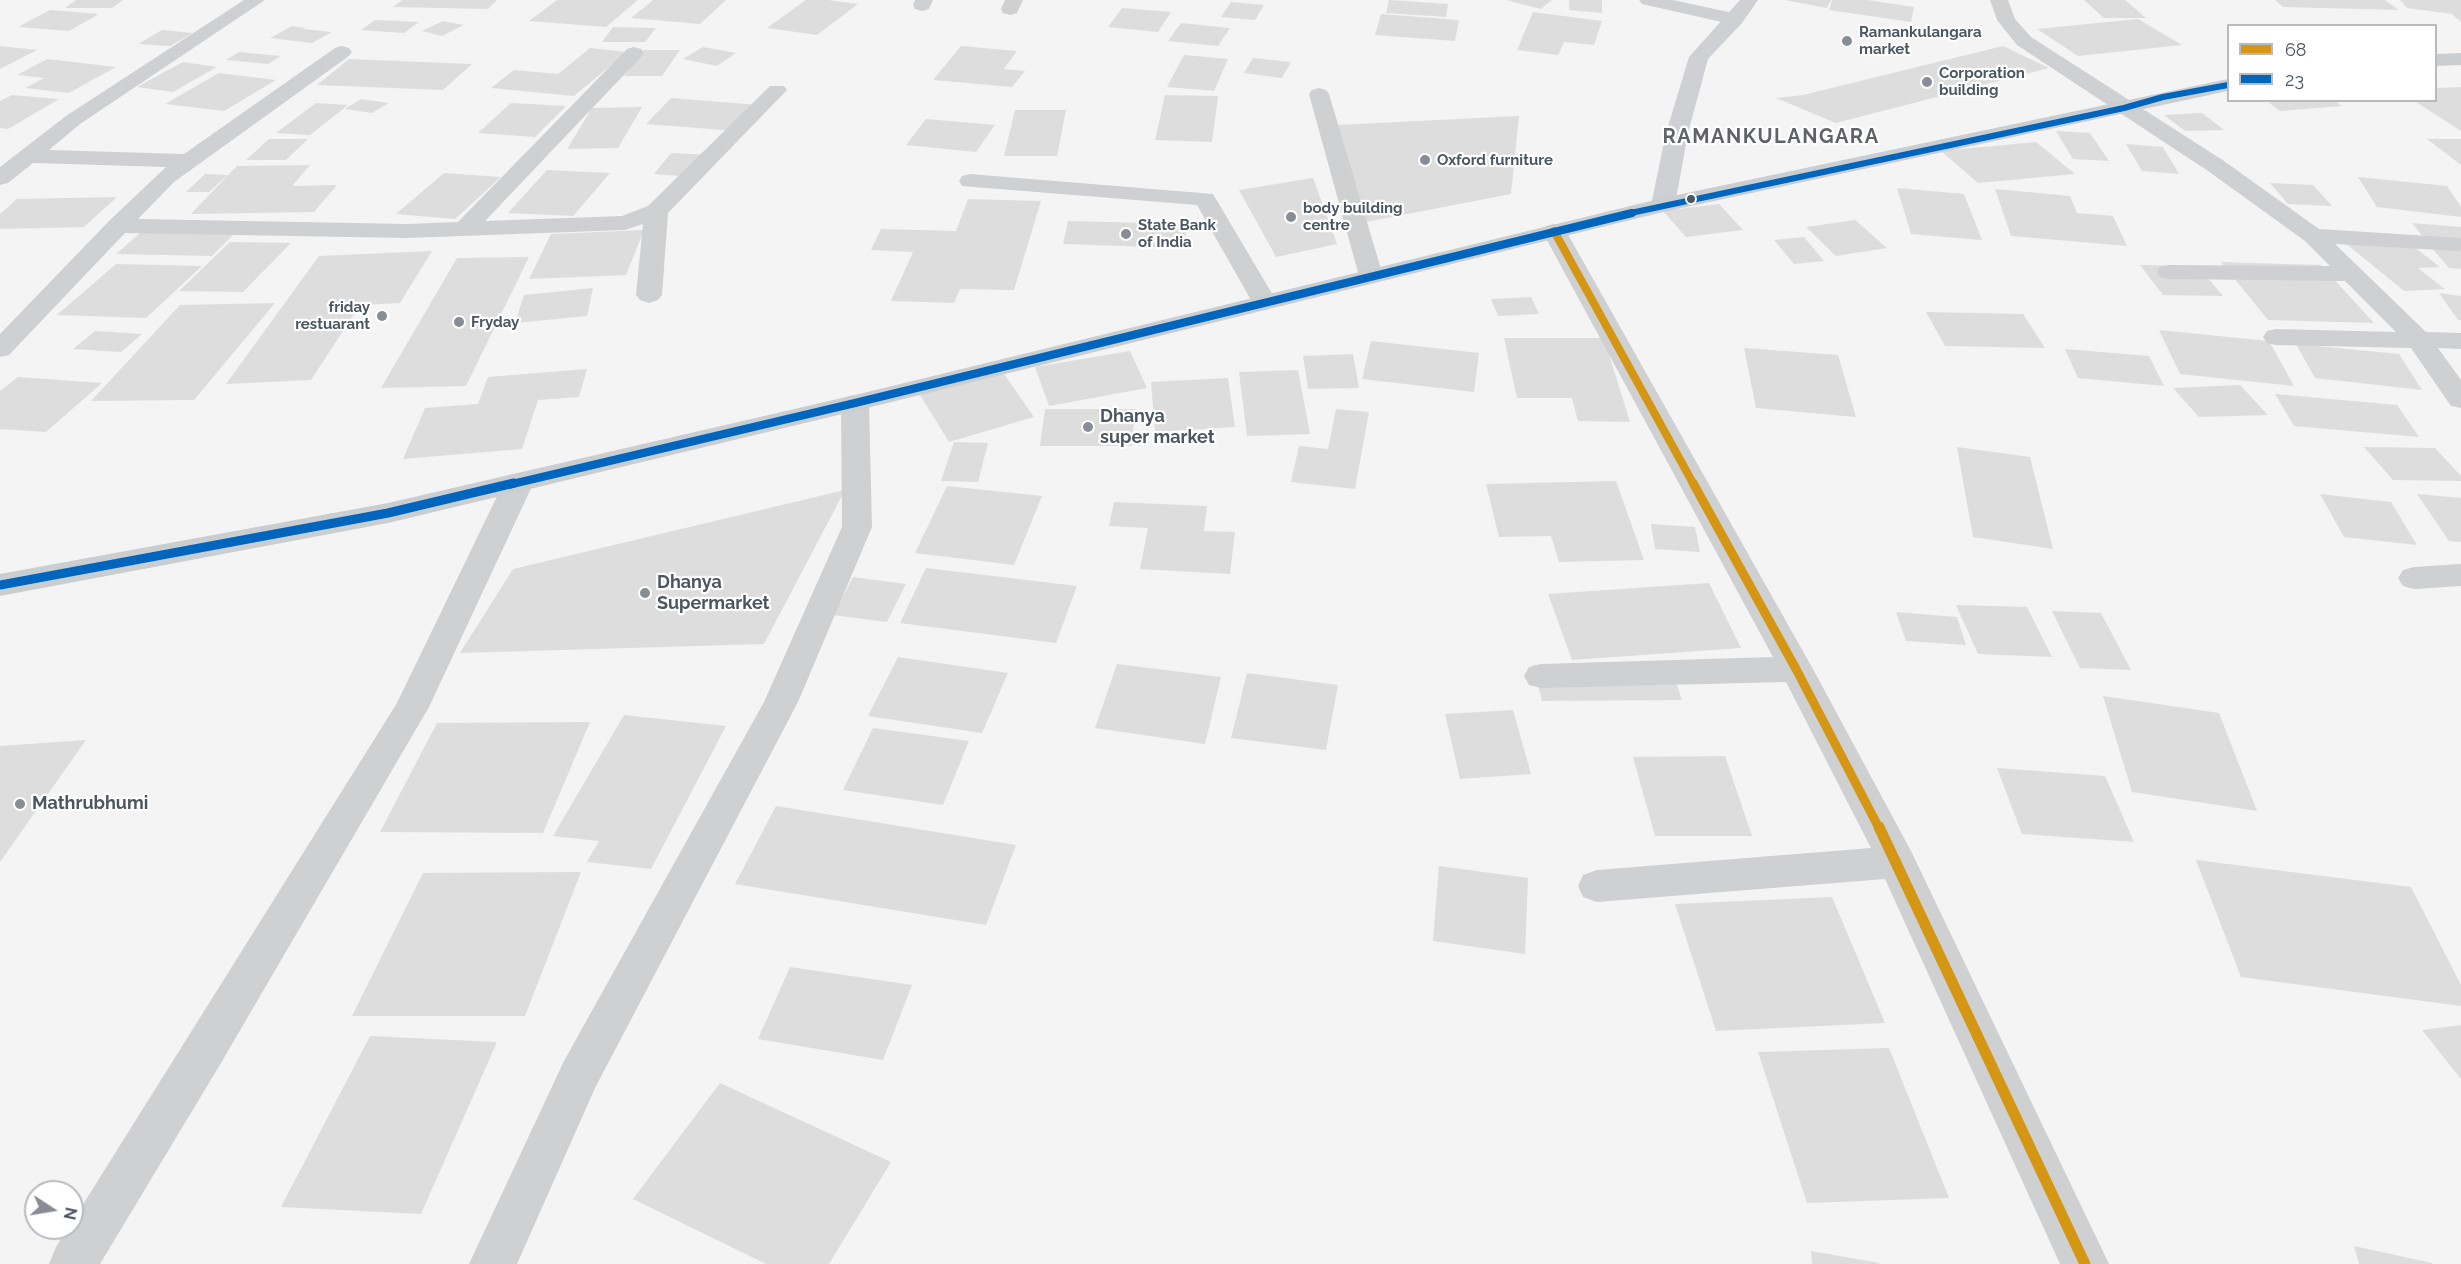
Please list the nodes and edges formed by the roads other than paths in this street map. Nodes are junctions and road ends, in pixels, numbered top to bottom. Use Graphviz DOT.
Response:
graph roads {
  1 [pos="256,0"];
  2 [pos="1648,0"];
  3 [pos="1723,0"];
  4 [pos="1749,0"];
  5 [pos="2000,0"];
  6 [pos="1735,19"];
  7 [pos="342,52"];
  8 [pos="634,53"];
  9 [pos="2461,59"];
  10 [pos="2437,60"];
  11 [pos="2227,85"];
  12 [pos="777,90"];
  13 [pos="1318,94"];
  14 [pos="2124,108"];
  15 [pos="26,156"];
  16 [pos="188,161"];
  17 [pos="0,178"];
  18 [pos="970,181"];
  19 [pos="1663,205"];
  20 [pos="656,211"];
  21 [pos="117,226"];
  22 [pos="464,229"];
  23 [pos="1554,231"];
  24 [pos="2313,236"];
  25 [pos="2457,244"];
  26 [pos="2169,272"];
  27 [pos="2352,274"];
  28 [pos="1371,276"];
  29 [pos="649,295"];
  30 [pos="1264,302"];
  31 [pos="2276,338"];
  32 [pos="2419,340"];
  33 [pos="2461,342"];
  34 [pos="0,349"];
  35 [pos="2461,400"];
  36 [pos="855,403"];
  37 [pos="519,482"];
  38 [pos="2461,575"];
  39 [pos="2414,578"];
  40 [pos="0,585"];
  41 [pos="1796,669"];
  42 [pos="1541,676"];
  43 [pos="1897,862"];
  44 [pos="1597,886"];
  45 [pos="73,1264"];
  46 [pos="492,1264"];
  47 [pos="2085,1264"];
  1 -- 15 [label="street"];
  2 -- 6 [label="street"];
  3 -- 6 [label="street"];
  4 -- 6 [label="main road"];
  5 -- 14 [label="street"];
  6 -- 19 [label="main road"];
  7 -- 16 [label="street"];
  8 -- 22 [label="street"];
  9 -- 10 [label="main road"];
  11 -- 14 [label="main road"];
  12 -- 20 [label="street"];
  13 -- 28 [label="street"];
  14 -- 19 [label="main road"];
  14 -- 24 [label="street"];
  15 -- 16 [label="street"];
  15 -- 17 [label="street"];
  16 -- 21 [label="street"];
  18 -- 30 [label="street"];
  19 -- 23 [label="main road"];
  20 -- 22 [label="street"];
  20 -- 29 [label="street"];
  21 -- 22 [label="street"];
  21 -- 34 [label="street"];
  23 -- 28 [label="main road"];
  23 -- 41 [label="street"];
  24 -- 25 [label="street"];
  24 -- 27 [label="street"];
  26 -- 27 [label="street"];
  27 -- 32 [label="street"];
  28 -- 30 [label="main road"];
  30 -- 36 [label="main road"];
  31 -- 32 [label="street"];
  32 -- 33 [label="street"];
  32 -- 35 [label="street"];
  36 -- 37 [label="main road"];
  36 -- 46 [label="street"];
  37 -- 40 [label="main road"];
  37 -- 45 [label="street"];
  38 -- 39 [label="street"];
  41 -- 42 [label="street"];
  41 -- 43 [label="street"];
  43 -- 44 [label="street"];
  43 -- 47 [label="street"];
}
